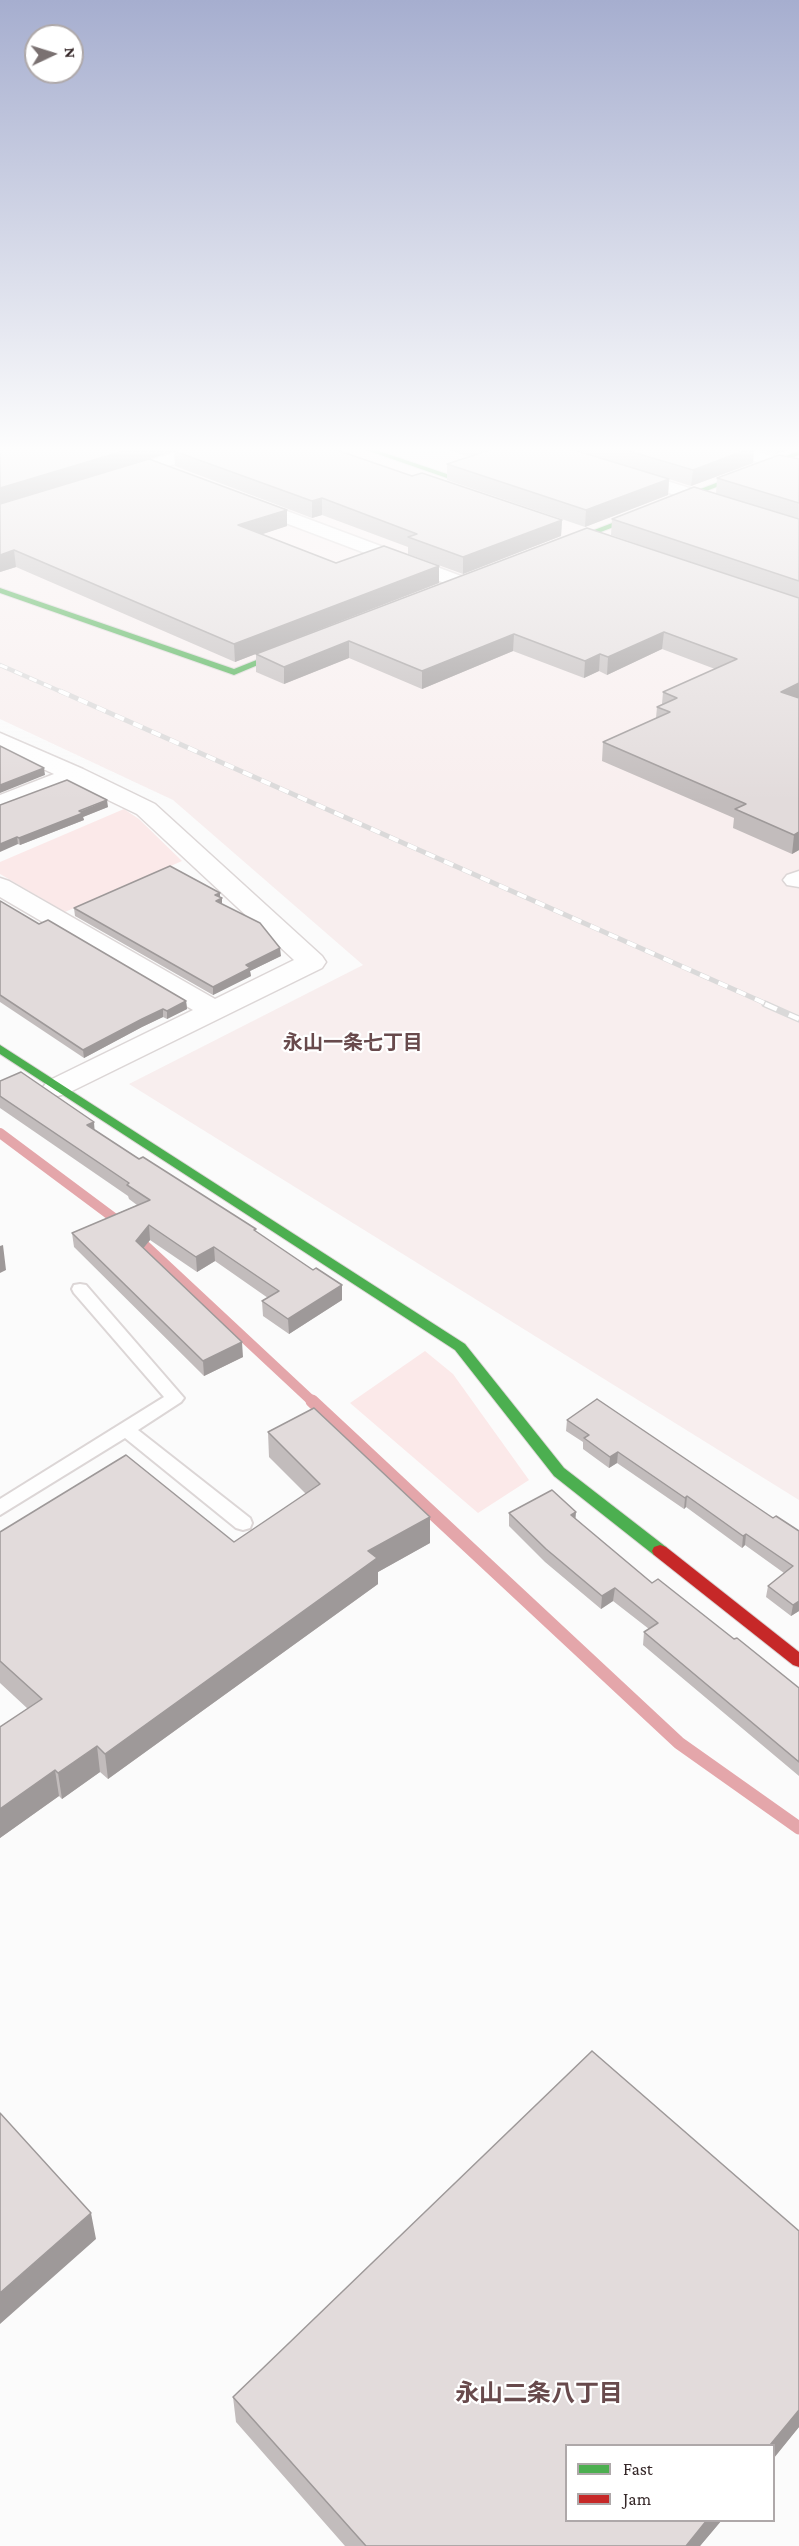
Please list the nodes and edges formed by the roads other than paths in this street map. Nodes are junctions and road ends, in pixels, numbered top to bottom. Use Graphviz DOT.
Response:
graph roads {
  1 [pos="422,565"];
  2 [pos="467,581"];
  3 [pos="0,590"];
  4 [pos="440,591"];
  5 [pos="311,642"];
  6 [pos="0,740"];
  7 [pos="75,774"];
  8 [pos="0,804"];
  9 [pos="0,886"];
  10 [pos="216,1011"];
  11 [pos="0,1050"];
  12 [pos="58,1088"];
  13 [pos="80,1289"];
  14 [pos="125,1429"];
  15 [pos="0,1508"];
  16 [pos="243,1522"];
  17 [pos="799,1661"];
  1 -- 2 [label="street"];
  2 -- 4 [label="street"];
  3 -- 5 [label="street"];
  6 -- 7 [label="street"];
  7 -- 8 [label="street"];
  7 -- 10 [label="street"];
  9 -- 10 [label="street"];
  10 -- 12 [label="street"];
  11 -- 12 [label="street"];
  12 -- 17 [label="street"];
  13 -- 14 [label="lane"];
  14 -- 15 [label="lane"];
  14 -- 16 [label="lane"];
}
